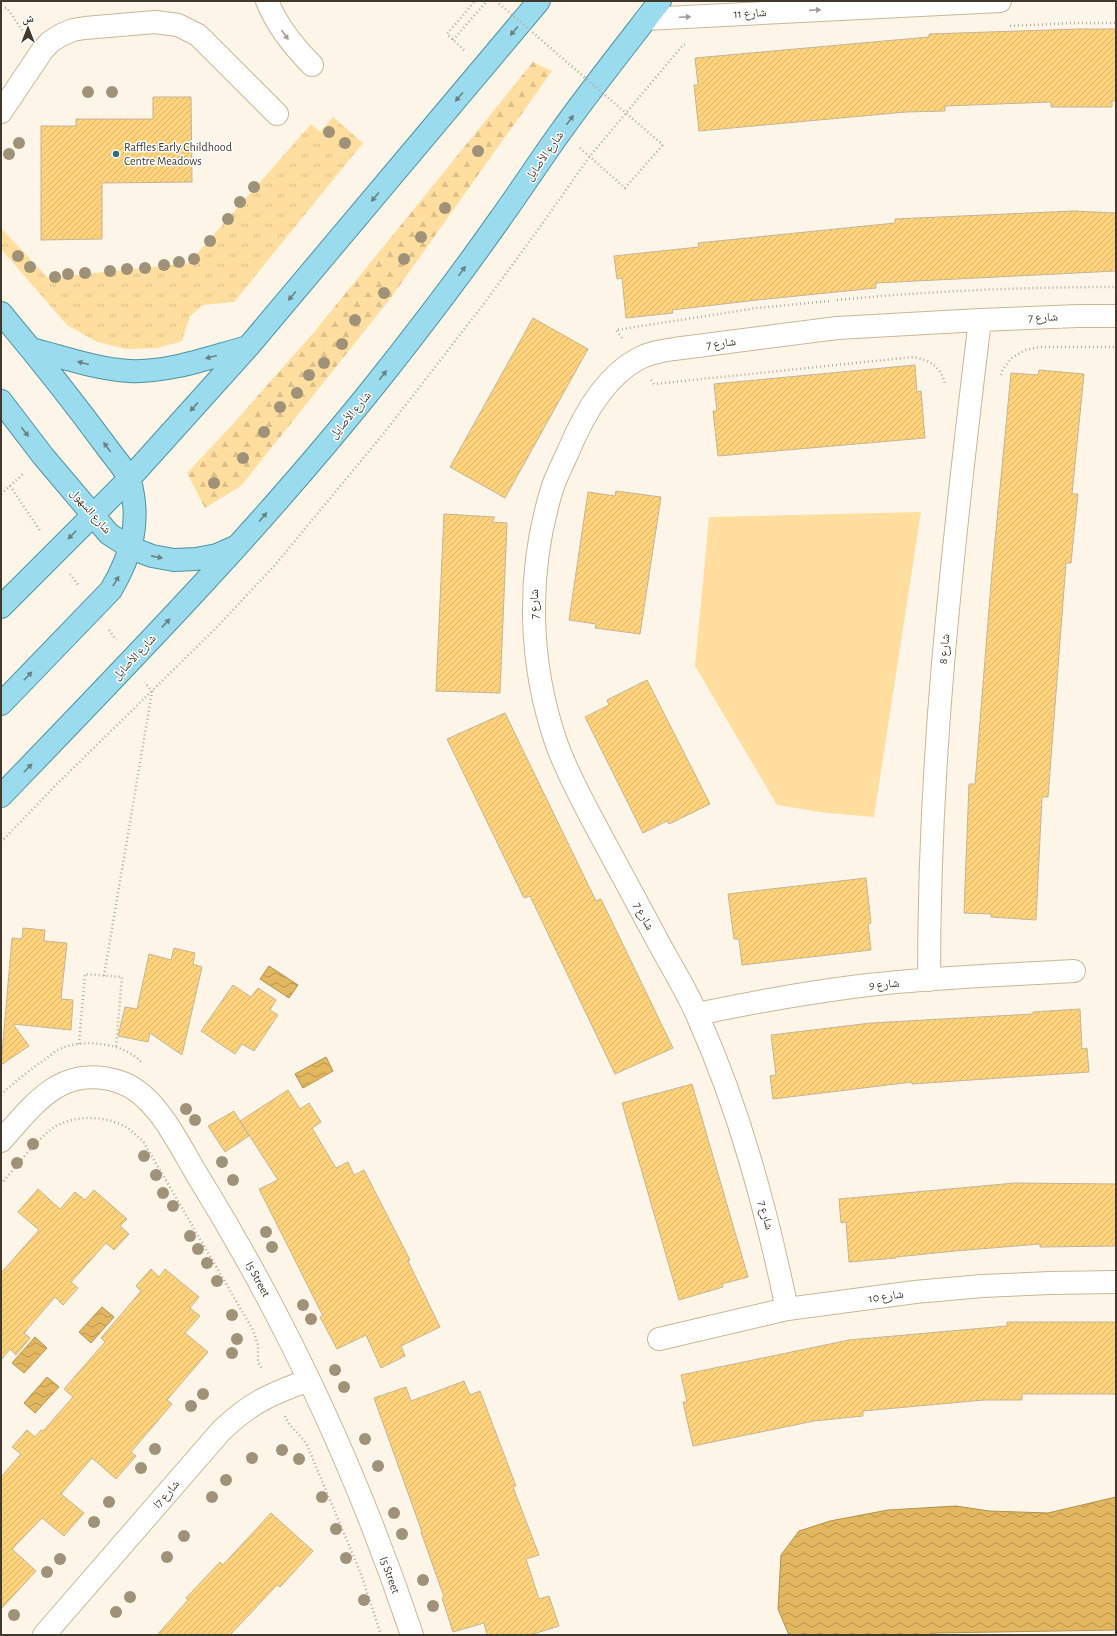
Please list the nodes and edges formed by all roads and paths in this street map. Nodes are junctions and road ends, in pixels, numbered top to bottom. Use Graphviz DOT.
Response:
graph roads {
  1 [pos="267,1"];
  2 [pos="475,1"];
  3 [pos="487,1"];
  4 [pos="496,1"];
  5 [pos="539,1"];
  6 [pos="660,1"];
  7 [pos="833,1"];
  8 [pos="1000,1"];
  9 [pos="952,2"];
  10 [pos="1,8"];
  11 [pos="854,8"];
  12 [pos="646,19"];
  13 [pos="1116,23"];
  14 [pos="1010,26"];
  15 [pos="447,34"];
  16 [pos="453,40"];
  17 [pos="691,43"];
  18 [pos="39,55"];
  19 [pos="312,65"];
  20 [pos="2,107"];
  21 [pos="277,114"];
  22 [pos="560,132"];
  23 [pos="590,156"];
  24 [pos="1116,287"];
  25 [pos="1,313"];
  26 [pos="1116,316"];
  27 [pos="980,320"];
  28 [pos="248,347"];
  29 [pos="1116,347"];
  30 [pos="31,349"];
  31 [pos="637,360"];
  32 [pos="1000,376"];
  33 [pos="946,387"];
  34 [pos="1,401"];
  35 [pos="130,478"];
  36 [pos="93,515"];
  37 [pos="237,546"];
  38 [pos="131,548"];
  39 [pos="1,607"];
  40 [pos="1,704"];
  41 [pos="1,796"];
  42 [pos="1,842"];
  43 [pos="1074,971"];
  44 [pos="929,980"];
  45 [pos="697,1014"];
  46 [pos="79,1044"];
  47 [pos="116,1047"];
  48 [pos="1,1141"];
  49 [pos="1,1184"];
  50 [pos="1116,1282"];
  51 [pos="787,1309"];
  52 [pos="659,1339"];
  53 [pos="309,1380"];
  54 [pos="275,1392"];
  55 [pos="44,1635"];
  56 [pos="381,1635"];
  57 [pos="412,1635"];
  1 -- 19 [label="street, one-way"];
  2 -- 15 [label="path"];
  3 -- 16 [label="path"];
  4 -- 23 [label="path, bridge"];
  5 -- 28 [label="main road, one-way"];
  6 -- 12 [label="main road, شارع الأصايل"];
  7 -- 11 [label="street, شارع 11"];
  8 -- 9 [label="street, شارع 11"];
  9 -- 11 [label="street, شارع 11"];
  10 -- 18 [label="path"];
  12 -- 11 [label="street, شارع 11, one-way"];
  22 -- 12 [label="main road, شارع الأصايل, one-way"];
  13 -- 14 [label="path"];
  17 -- 23 [label="path"];
  18 -- 20 [label="street"];
  18 -- 21 [label="street"];
  22 -- 23 [label="path"];
  37 -- 22 [label="main road, شارع الأصايل, one-way"];
  23 -- 42 [label="path"];
  24 -- 31 [label="path"];
  25 -- 30 [label="main road"];
  26 -- 27 [label="street, شارع 7"];
  27 -- 31 [label="street, شارع 7"];
  27 -- 44 [label="street, شارع 8"];
  28 -- 30 [label="main road, one-way"];
  28 -- 35 [label="main road, one-way"];
  29 -- 32 [label="path"];
  35 -- 30 [label="main road, one-way"];
  31 -- 33 [label="path"];
  31 -- 45 [label="street, شارع 7"];
  34 -- 36 [label="main road, شارع السهول, one-way"];
  35 -- 36 [label="main road"];
  35 -- 38 [label="main road"];
  36 -- 38 [label="main road, شارع السهول"];
  36 -- 39 [label="main road, one-way"];
  38 -- 37 [label="main road, شارع السهول, one-way"];
  41 -- 37 [label="main road, شارع الأصايل, one-way"];
  40 -- 38 [label="main road, one-way"];
  43 -- 44 [label="street, شارع 9"];
  44 -- 45 [label="street, شارع 9"];
  45 -- 51 [label="street, شارع 7"];
  46 -- 47 [label="path"];
  48 -- 53 [label="street, I5 Street"];
  49 -- 54 [label="path"];
  50 -- 51 [label="street, شارع 10"];
  51 -- 52 [label="street, شارع 10"];
  53 -- 54 [label="street, I7 شارع"];
  53 -- 57 [label="street, I5 Street"];
  54 -- 55 [label="street, I7 شارع"];
  54 -- 56 [label="path"];
}
